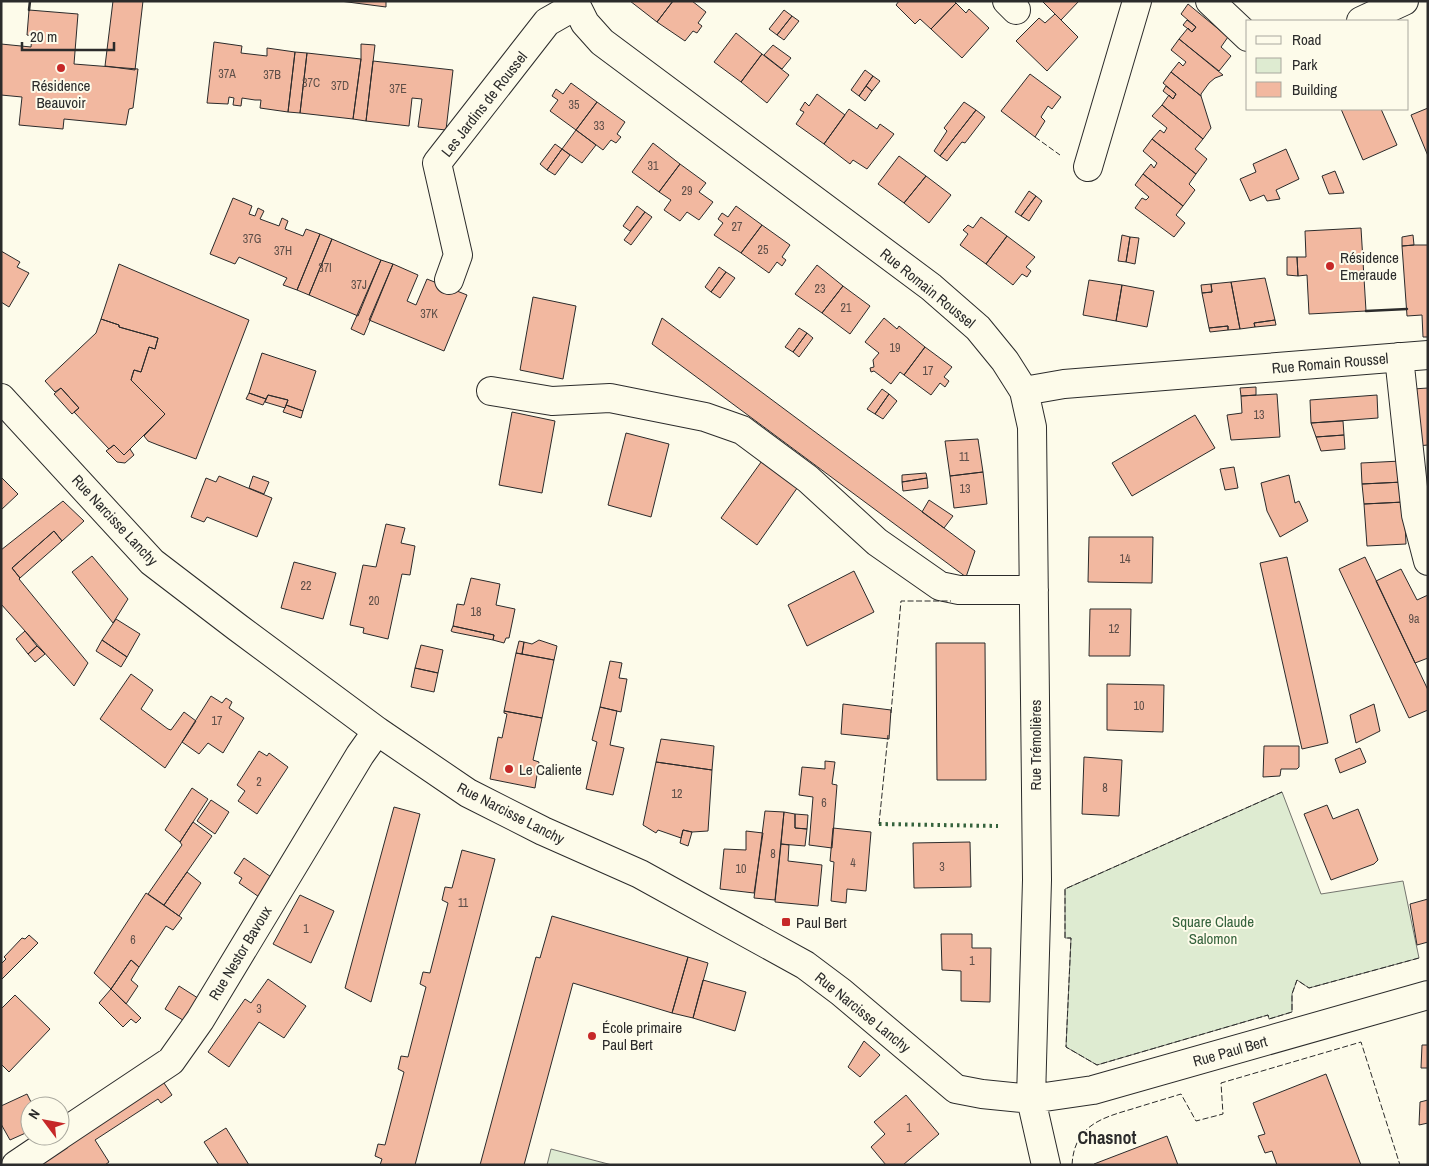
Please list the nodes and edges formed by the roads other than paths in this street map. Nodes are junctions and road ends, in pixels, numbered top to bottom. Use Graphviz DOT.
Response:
graph roads {
  1 [pos="1137,1"];
  2 [pos="1210,1"];
  3 [pos="1404,1"];
  4 [pos="575,4"];
  5 [pos="1363,20"];
  6 [pos="1246,34"];
  7 [pos="1088,167"];
  8 [pos="449,280"];
  9 [pos="1428,355"];
  10 [pos="1399,357"];
  11 [pos="491,391"];
  12 [pos="1024,391"];
  13 [pos="1,398"];
  14 [pos="1428,560"];
  15 [pos="1034,590"];
  16 [pos="377,731"];
  17 [pos="1428,995"];
  18 [pos="1031,1099"];
  19 [pos="70,1129"];
  20 [pos="44,1146"];
  21 [pos="16,1165"];
  22 [pos="1046,1165"];
  1 -- 7 [label="street"];
  2 -- 6 [label="street"];
  3 -- 5 [label="street"];
  4 -- 8 [label="street, Les Jardins de Roussel"];
  4 -- 12 [label="street, Rue Romain Roussel"];
  9 -- 10 [label="street, Rue Romain Roussel"];
  10 -- 12 [label="street, Rue Romain Roussel"];
  10 -- 14 [label="street, Rue Romain Roussel"];
  11 -- 15 [label="street"];
  12 -- 15 [label="street, Rue Trémolières"];
  13 -- 16 [label="street, Rue Narcisse Lanchy"];
  15 -- 18 [label="street, Rue Trémolières"];
  16 -- 18 [label="street, Rue Narcisse Lanchy"];
  16 -- 19 [label="street, Rue Nestor Bavoux"];
  17 -- 18 [label="street, Rue Paul Bert"];
  18 -- 22 [label="street, Rue Trémolières"];
  20 -- 21 [label="street, Rue Nestor Bavoux"];
}
